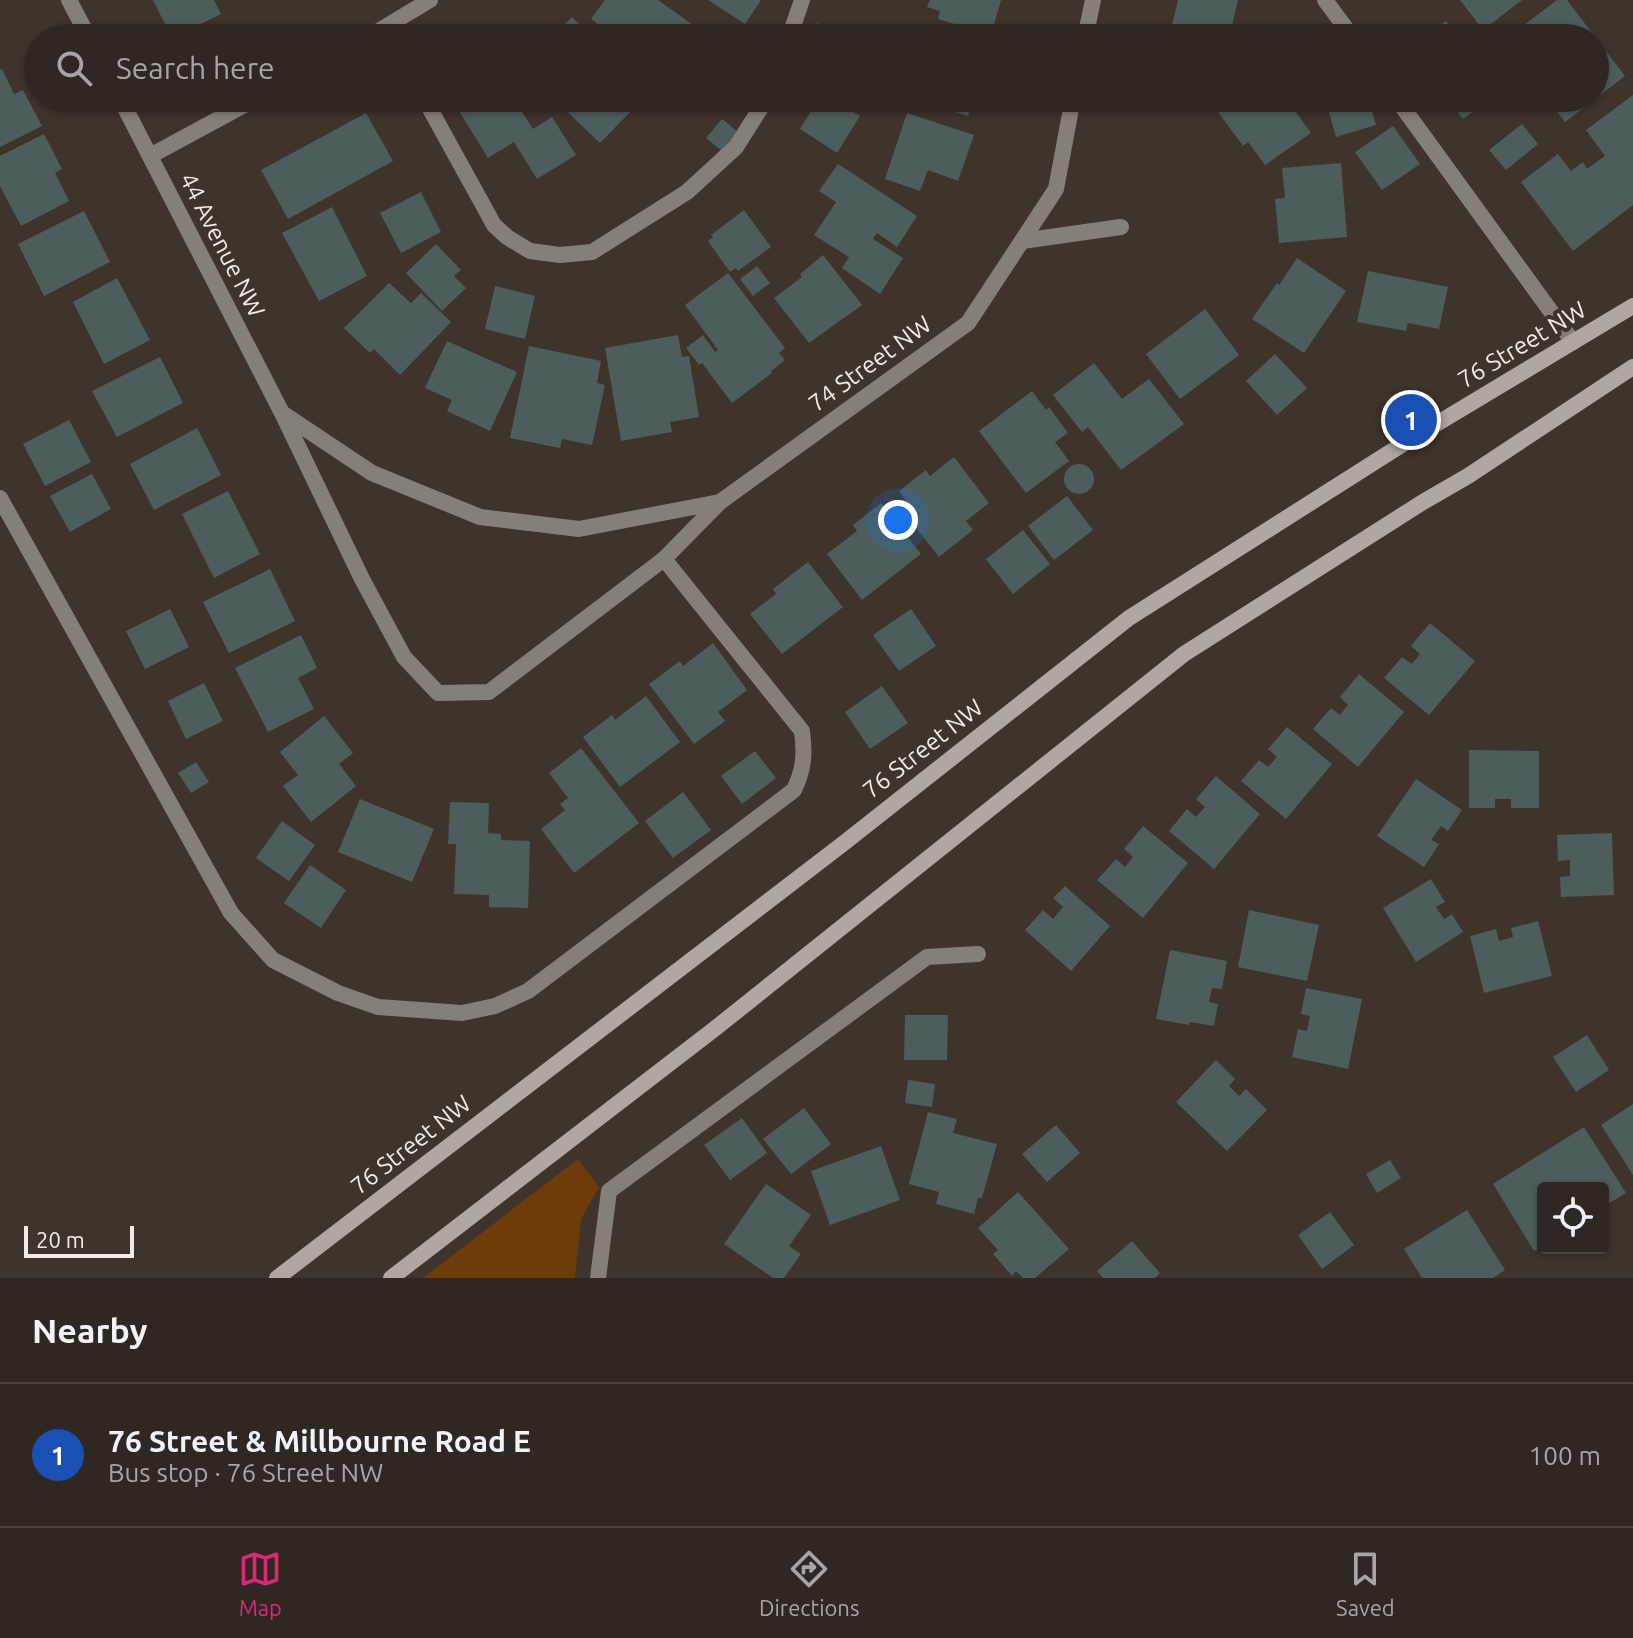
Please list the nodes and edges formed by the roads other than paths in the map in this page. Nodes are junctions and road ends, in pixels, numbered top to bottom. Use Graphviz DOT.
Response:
graph roads {
  1 [pos="69,0"];
  2 [pos="430,0"];
  3 [pos="802,0"];
  4 [pos="1093,0"];
  5 [pos="1325,0"];
  6 [pos="82,24"];
  7 [pos="401,24"];
  8 [pos="794,24"];
  9 [pos="1088,24"];
  10 [pos="1343,24"];
  11 [pos="127,112"];
  12 [pos="231,112"];
  13 [pos="432,112"];
  14 [pos="758,112"];
  15 [pos="1070,112"];
  16 [pos="1406,112"];
  17 [pos="150,156"];
  18 [pos="1121,227"];
  19 [pos="1022,241"];
  20 [pos="1633,306"];
  21 [pos="1573,342"];
  22 [pos="1633,367"];
  23 [pos="282,413"];
  24 [pos="0,498"];
  25 [pos="720,502"];
  26 [pos="480,517"];
  27 [pos="664,559"];
  28 [pos="438,693"];
  29 [pos="978,954"];
  30 [pos="277,1278"];
  31 [pos="391,1278"];
  32 [pos="598,1278"];
  1 -- 6 [label="street"];
  2 -- 7 [label="street"];
  3 -- 8 [label="street"];
  4 -- 9 [label="street"];
  5 -- 10 [label="street"];
  11 -- 17 [label="street, 44 Avenue NW"];
  12 -- 17 [label="street"];
  13 -- 14 [label="street"];
  15 -- 19 [label="street, 74 Street NW"];
  16 -- 21 [label="street"];
  17 -- 23 [label="street, 44 Avenue NW"];
  18 -- 19 [label="street"];
  19 -- 25 [label="street, 74 Street NW"];
  20 -- 21 [label="street, 76 Street NW"];
  21 -- 30 [label="street, 76 Street NW"];
  22 -- 31 [label="street"];
  23 -- 26 [label="street, 44 Avenue NW"];
  23 -- 28 [label="street, 44 Avenue NW"];
  24 -- 27 [label="street"];
  25 -- 26 [label="street, 74 Street NW"];
  25 -- 27 [label="street, 74 Street NW"];
  27 -- 28 [label="street, 74 Street NW"];
  29 -- 32 [label="street"];
}
